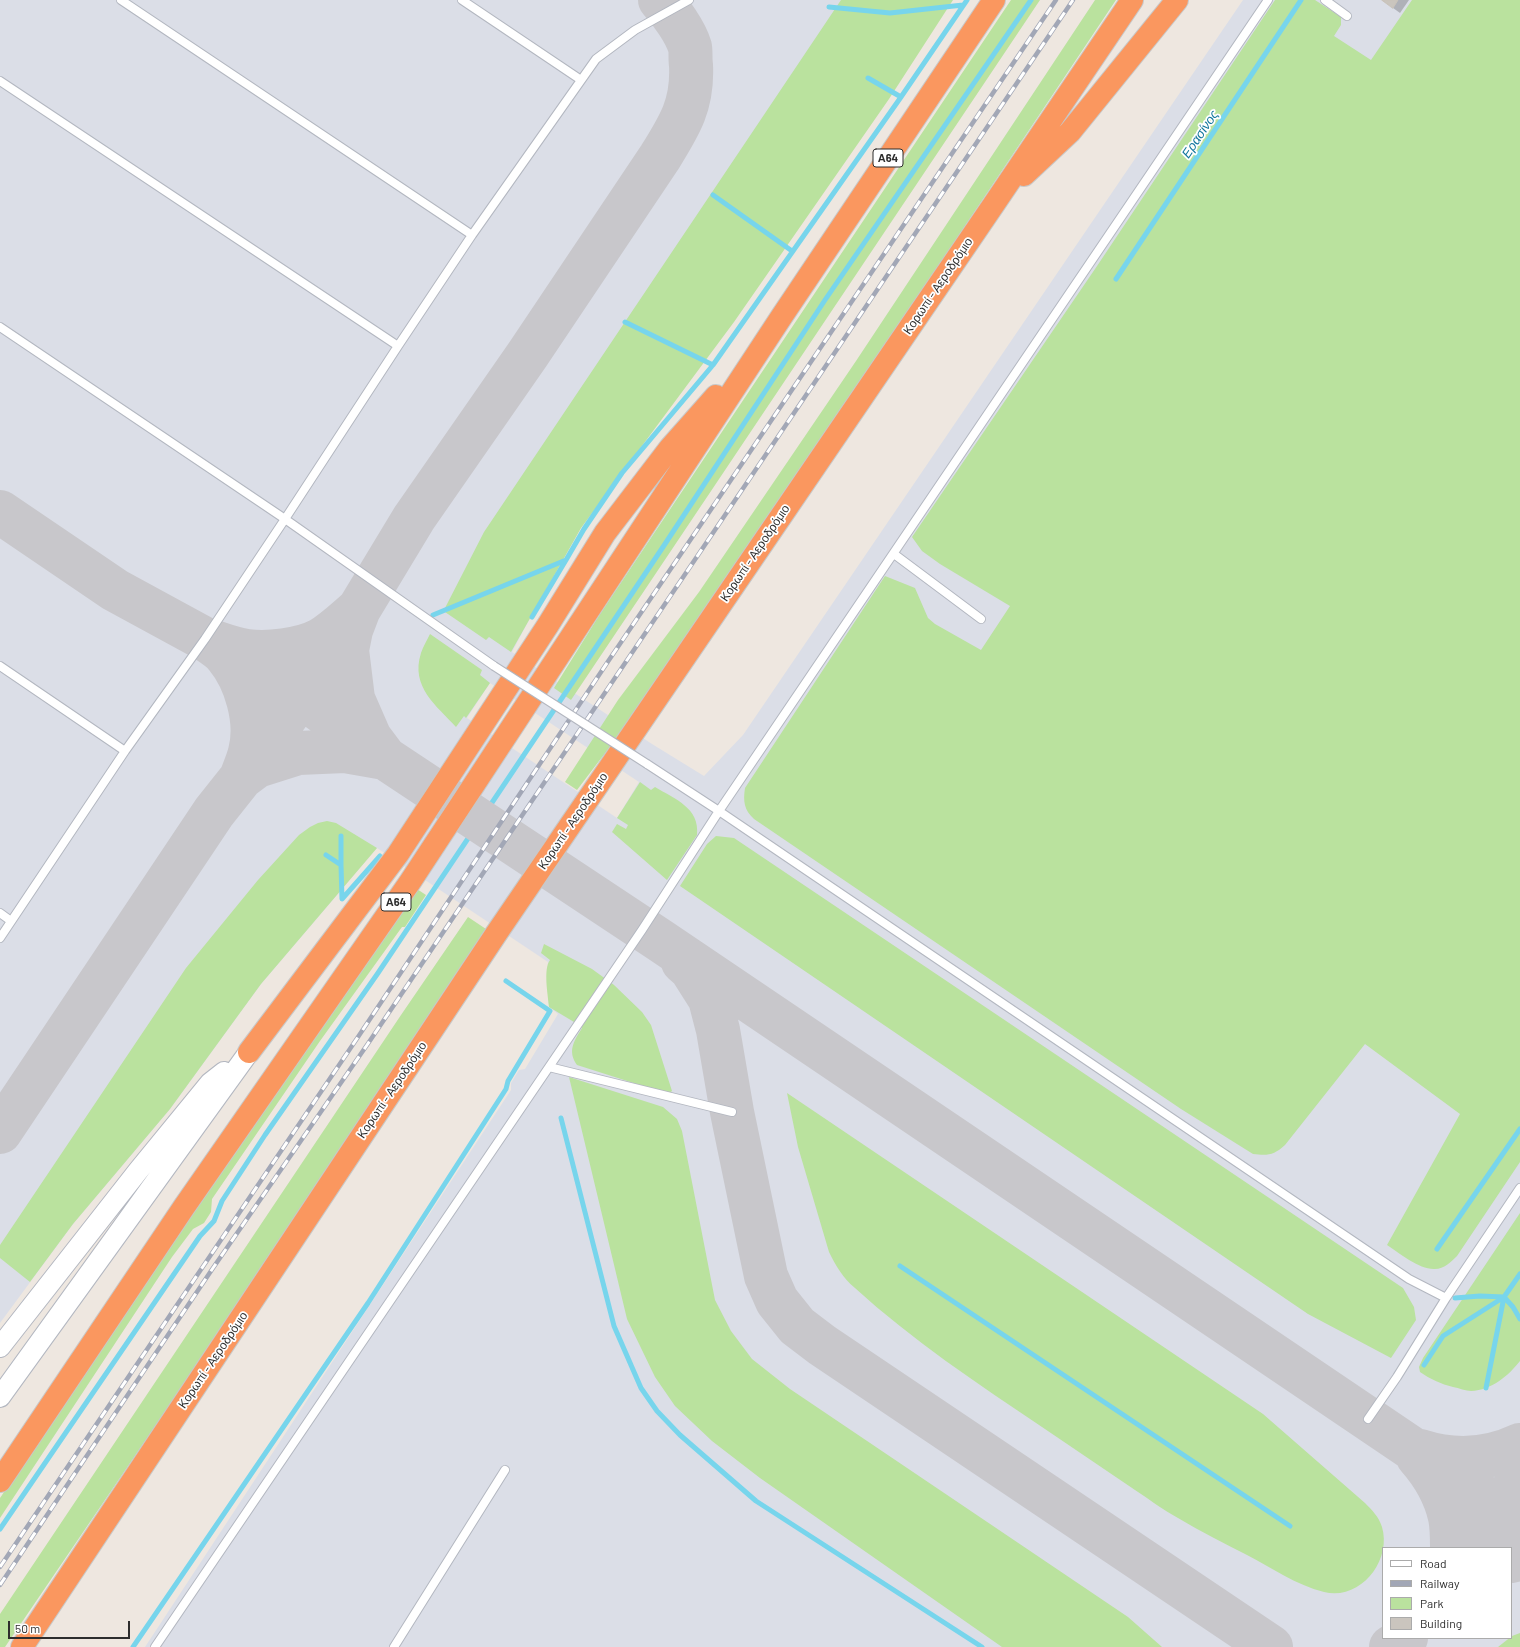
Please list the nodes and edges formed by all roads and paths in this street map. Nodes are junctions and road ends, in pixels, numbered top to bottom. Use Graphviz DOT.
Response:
graph roads {
  1 [pos="121,0"];
  2 [pos="462,0"];
  3 [pos="690,0"];
  4 [pos="994,0"];
  5 [pos="1132,0"];
  6 [pos="1177,0"];
  7 [pos="1268,0"];
  8 [pos="1325,0"];
  9 [pos="1347,16"];
  10 [pos="581,80"];
  11 [pos="0,81"];
  12 [pos="994,204"];
  13 [pos="472,235"];
  14 [pos="782,316"];
  15 [pos="0,327"];
  16 [pos="398,346"];
  17 [pos="285,520"];
  18 [pos="894,554"];
  19 [pos="981,619"];
  20 [pos="0,666"];
  21 [pos="125,751"];
  22 [pos="719,811"];
  23 [pos="0,913"];
  24 [pos="11,921"];
  25 [pos="0,938"];
  26 [pos="249,1052"];
  27 [pos="549,1067"];
  28 [pos="732,1112"];
  29 [pos="1520,1188"];
  30 [pos="1446,1298"];
  31 [pos="0,1348"];
  32 [pos="0,1397"];
  33 [pos="1368,1419"];
  34 [pos="505,1470"];
  35 [pos="0,1481"];
  36 [pos="22,1647"];
  37 [pos="155,1647"];
  38 [pos="394,1647"];
  1 -- 13 [label="lane"];
  2 -- 10 [label="lane"];
  3 -- 10 [label="lane"];
  4 -- 14 [label="highway, Α64"];
  5 -- 12 [label="highway, Κορωπί - Αεροδρόμιο"];
  6 -- 12 [label="highway"];
  7 -- 18 [label="lane"];
  8 -- 9 [label="lane"];
  10 -- 13 [label="lane"];
  11 -- 16 [label="lane"];
  12 -- 36 [label="highway, Κορωπί - Αεροδρόμιο"];
  13 -- 16 [label="lane"];
  14 -- 26 [label="highway"];
  14 -- 35 [label="highway, Α64"];
  15 -- 17 [label="lane"];
  16 -- 17 [label="lane"];
  17 -- 21 [label="lane"];
  17 -- 22 [label="lane, bridge"];
  18 -- 19 [label="lane"];
  18 -- 22 [label="lane"];
  20 -- 21 [label="lane"];
  21 -- 24 [label="lane"];
  22 -- 27 [label="lane"];
  22 -- 30 [label="lane"];
  23 -- 24 [label="lane"];
  24 -- 25 [label="lane"];
  26 -- 31 [label="street"];
  26 -- 32 [label="street"];
  27 -- 28 [label="lane"];
  27 -- 37 [label="lane"];
  29 -- 30 [label="lane"];
  30 -- 33 [label="lane"];
  34 -- 38 [label="lane"];
}
